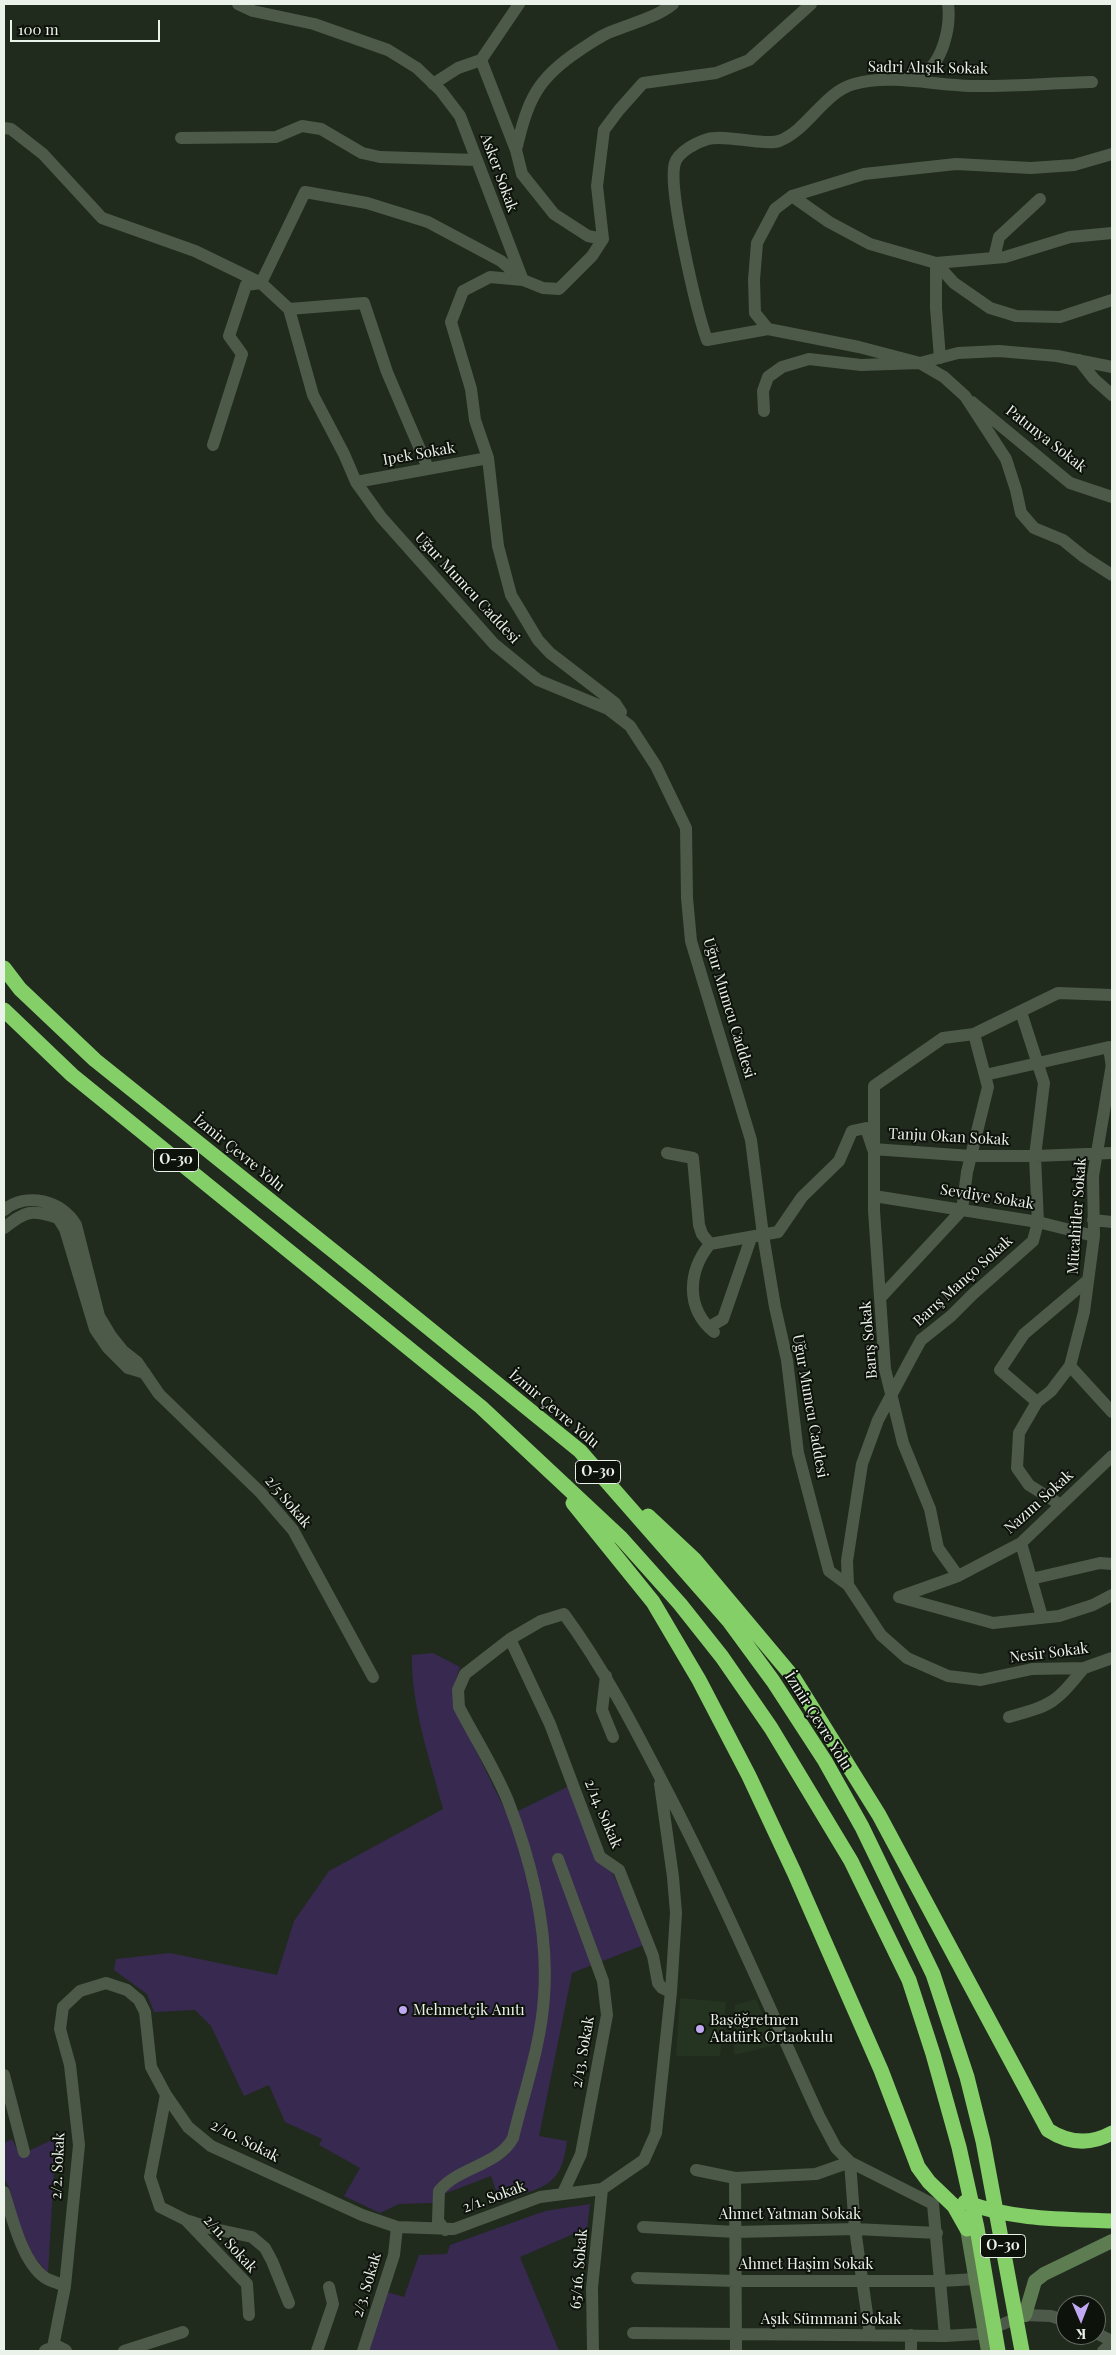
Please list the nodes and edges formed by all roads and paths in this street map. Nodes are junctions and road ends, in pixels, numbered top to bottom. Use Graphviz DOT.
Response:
graph roads {
  1 [pos="238,4"];
  2 [pos="519,4"];
  3 [pos="672,4"];
  4 [pos="811,4"];
  5 [pos="948,4"];
  6 [pos="480,60"];
  7 [pos="895,81"];
  8 [pos="1092,82"];
  9 [pos="433,84"];
  10 [pos="4,128"];
  11 [pos="181,138"];
  12 [pos="516,150"];
  13 [pos="1112,154"];
  14 [pos="476,160"];
  15 [pos="792,196"];
  16 [pos="1040,200"];
  17 [pos="1112,233"];
  18 [pos="603,239"];
  19 [pos="994,258"];
  20 [pos="936,263"];
  21 [pos="523,280"];
  22 [pos="260,283"];
  23 [pos="1112,300"];
  24 [pos="289,309"];
  25 [pos="768,329"];
  26 [pos="940,358"];
  27 [pos="1079,360"];
  28 [pos="920,363"];
  29 [pos="1112,367"];
  30 [pos="1112,395"];
  31 [pos="965,396"];
  32 [pos="764,411"];
  33 [pos="213,445"];
  34 [pos="488,458"];
  35 [pos="428,468"];
  36 [pos="356,482"];
  37 [pos="1112,497"];
  38 [pos="1112,575"];
  39 [pos="630,726"];
  40 [pos="4,968"];
  41 [pos="1112,995"];
  42 [pos="4,1010"];
  43 [pos="1021,1012"];
  44 [pos="974,1034"];
  45 [pos="1038,1063"];
  46 [pos="1112,1064"];
  47 [pos="1112,1068"];
  48 [pos="985,1075"];
  49 [pos="873,1149"];
  50 [pos="667,1153"];
  51 [pos="1098,1154"];
  52 [pos="1112,1154"];
  53 [pos="971,1156"];
  54 [pos="1035,1156"];
  55 [pos="874,1196"];
  56 [pos="4,1210"];
  57 [pos="962,1210"];
  58 [pos="1093,1220"];
  59 [pos="1038,1222"];
  60 [pos="1112,1222"];
  61 [pos="4,1228"];
  62 [pos="757,1236"];
  63 [pos="1094,1236"];
  64 [pos="710,1244"];
  65 [pos="1088,1280"];
  66 [pos="882,1296"];
  67 [pos="1070,1366"];
  68 [pos="145,1373"];
  69 [pos="893,1394"];
  70 [pos="1037,1402"];
  71 [pos="1112,1412"];
  72 [pos="580,1451"];
  73 [pos="1110,1464"];
  74 [pos="548,1470"];
  75 [pos="1061,1505"];
  76 [pos="1021,1543"];
  77 [pos="1112,1564"];
  78 [pos="958,1576"];
  79 [pos="1031,1579"];
  80 [pos="848,1585"];
  81 [pos="1112,1595"];
  82 [pos="1042,1617"];
  83 [pos="510,1639"];
  84 [pos="1112,1658"];
  85 [pos="1084,1668"];
  86 [pos="606,1676"];
  87 [pos="373,1677"];
  88 [pos="1010,1717"];
  89 [pos="613,1738"];
  90 [pos="658,1772"];
  91 [pos="558,1859"];
  92 [pos="106,1984"];
  93 [pos="671,1992"];
  94 [pos="4,2078"];
  95 [pos="166,2095"];
  96 [pos="1112,2133"];
  97 [pos="24,2152"];
  98 [pos="850,2162"];
  99 [pos="696,2170"];
  100 [pos="736,2178"];
  101 [pos="602,2189"];
  102 [pos="937,2189"];
  103 [pos="4,2192"];
  104 [pos="563,2193"];
  105 [pos="186,2220"];
  106 [pos="1112,2221"];
  107 [pos="643,2227"];
  108 [pos="397,2228"];
  109 [pos="855,2229"];
  110 [pos="444,2230"];
  111 [pos="968,2230"];
  112 [pos="736,2232"];
  113 [pos="937,2233"];
  114 [pos="1112,2241"];
  115 [pos="637,2278"];
  116 [pos="976,2279"];
  117 [pos="736,2280"];
  118 [pos="862,2280"];
  119 [pos="941,2281"];
  120 [pos="65,2286"];
  121 [pos="329,2287"];
  122 [pos="289,2303"];
  123 [pos="249,2315"];
  124 [pos="1025,2315"];
  125 [pos="1056,2318"];
  126 [pos="183,2332"];
  127 [pos="633,2333"];
  128 [pos="736,2335"];
  129 [pos="870,2335"];
  130 [pos="910,2335"];
  131 [pos="945,2336"];
  132 [pos="1112,2342"];
  133 [pos="988,2346"];
  134 [pos="55,2350"];
  135 [pos="124,2351"];
  136 [pos="318,2351"];
  137 [pos="363,2351"];
  138 [pos="592,2351"];
  139 [pos="736,2351"];
  140 [pos="911,2351"];
  141 [pos="998,2351"];
  142 [pos="1022,2351"];
  143 [pos="1103,2351"];
  1 -- 9 [label="street, Asker Sokak"];
  2 -- 6 [label="street"];
  3 -- 12 [label="street"];
  4 -- 18 [label="street"];
  5 -- 7 [label="street"];
  6 -- 9 [label="street"];
  6 -- 12 [label="street"];
  7 -- 8 [label="street, Sadri Alışık Sokak"];
  7 -- 25 [label="street, Sadri Alışık Sokak"];
  9 -- 14 [label="street, Asker Sokak"];
  10 -- 22 [label="street"];
  11 -- 14 [label="street"];
  12 -- 18 [label="street"];
  13 -- 15 [label="street"];
  14 -- 21 [label="street, Asker Sokak"];
  15 -- 20 [label="street"];
  15 -- 25 [label="street"];
  16 -- 19 [label="street"];
  17 -- 19 [label="street"];
  18 -- 21 [label="street"];
  19 -- 20 [label="street"];
  20 -- 23 [label="street"];
  20 -- 26 [label="street"];
  21 -- 22 [label="street"];
  21 -- 34 [label="street"];
  22 -- 24 [label="street"];
  22 -- 33 [label="street"];
  24 -- 35 [label="street"];
  24 -- 36 [label="street, Uğur Mumcu Caddesi"];
  25 -- 28 [label="street"];
  26 -- 27 [label="street"];
  26 -- 28 [label="street"];
  27 -- 29 [label="street"];
  27 -- 30 [label="street"];
  28 -- 31 [label="street"];
  28 -- 32 [label="street"];
  31 -- 37 [label="street, Patunya Sokak"];
  31 -- 38 [label="street"];
  34 -- 35 [label="street, Ipek Sokak"];
  34 -- 39 [label="street"];
  35 -- 36 [label="street, Ipek Sokak"];
  36 -- 39 [label="street, Uğur Mumcu Caddesi"];
  39 -- 62 [label="street, Uğur Mumcu Caddesi"];
  40 -- 72 [label="highway, İzmir Çevre Yolu / O-30"];
  41 -- 43 [label="street"];
  42 -- 74 [label="highway, O-30"];
  43 -- 44 [label="street"];
  43 -- 45 [label="street, Barış Manço Sokak"];
  44 -- 48 [label="street"];
  44 -- 49 [label="street, Barış Sokak"];
  45 -- 47 [label="street"];
  45 -- 48 [label="street"];
  45 -- 54 [label="street, Barış Manço Sokak"];
  46 -- 47 [label="street, Mücahitler Sokak"];
  47 -- 51 [label="street, Mücahitler Sokak"];
  48 -- 53 [label="street"];
  49 -- 53 [label="street, Tanju Okan Sokak"];
  49 -- 55 [label="street, Barış Sokak"];
  49 -- 62 [label="street, Tanju Okan Sokak"];
  50 -- 64 [label="street"];
  51 -- 52 [label="street, Tanju Okan Sokak"];
  51 -- 54 [label="street, Tanju Okan Sokak"];
  51 -- 58 [label="street, Mücahitler Sokak"];
  53 -- 54 [label="street, Tanju Okan Sokak"];
  53 -- 57 [label="street"];
  54 -- 59 [label="street, Barış Manço Sokak"];
  55 -- 57 [label="street, Sevdiye Sokak"];
  55 -- 66 [label="street, Barış Sokak"];
  56 -- 68 [label="street, 2/5 Sokak"];
  57 -- 59 [label="street, Sevdiye Sokak"];
  57 -- 66 [label="street"];
  58 -- 60 [label="street"];
  58 -- 63 [label="street, Mücahitler Sokak"];
  59 -- 63 [label="street, Sevdiye Sokak"];
  59 -- 69 [label="street, Barış Manço Sokak"];
  61 -- 68 [label="street"];
  62 -- 64 [label="street"];
  62 -- 64 [label="street"];
  62 -- 80 [label="street, Uğur Mumcu Caddesi"];
  63 -- 65 [label="street, Mücahitler Sokak"];
  65 -- 67 [label="street, Mücahitler Sokak"];
  65 -- 70 [label="street"];
  66 -- 69 [label="street, Barış Sokak"];
  67 -- 70 [label="street"];
  67 -- 71 [label="street"];
  68 -- 87 [label="street, 2/5 Sokak"];
  69 -- 78 [label="street, Barış Sokak"];
  69 -- 80 [label="street, Barış Manço Sokak"];
  70 -- 75 [label="street"];
  72 -- 96 [label="highway"];
  72 -- 142 [label="highway, İzmir Çevre Yolu / O-30"];
  73 -- 75 [label="street, Nazım Sokak"];
  74 -- 102 [label="highway"];
  74 -- 141 [label="highway, O-30"];
  75 -- 76 [label="street, Nazım Sokak"];
  76 -- 78 [label="street, Nazım Sokak"];
  76 -- 79 [label="street"];
  77 -- 79 [label="street"];
  78 -- 82 [label="street, Nazım Sokak"];
  79 -- 82 [label="street"];
  80 -- 85 [label="street, Nesir Sokak"];
  81 -- 82 [label="street"];
  83 -- 86 [label="street"];
  83 -- 93 [label="street, 2/14. Sokak"];
  83 -- 110 [label="street"];
  84 -- 85 [label="street, Nesir Sokak"];
  85 -- 88 [label="street"];
  86 -- 89 [label="street"];
  86 -- 90 [label="street"];
  90 -- 93 [label="street"];
  90 -- 98 [label="street"];
  91 -- 104 [label="street, 2/13. Sokak"];
  92 -- 95 [label="street, 2/10. Sokak"];
  92 -- 120 [label="street, 2/2. Sokak"];
  93 -- 101 [label="street"];
  94 -- 97 [label="street"];
  95 -- 105 [label="street, 2/11. Sokak"];
  95 -- 108 [label="street, 2/10. Sokak"];
  98 -- 100 [label="street"];
  98 -- 109 [label="street"];
  98 -- 113 [label="street"];
  99 -- 100 [label="street"];
  100 -- 112 [label="street"];
  101 -- 104 [label="street, 2/1. Sokak"];
  101 -- 138 [label="street, 65/16. Sokak"];
  102 -- 106 [label="highway"];
  102 -- 111 [label="highway"];
  103 -- 120 [label="street"];
  104 -- 110 [label="street, 2/1. Sokak"];
  105 -- 122 [label="street"];
  105 -- 123 [label="street, 2/11. Sokak"];
  107 -- 112 [label="street, Ahmet Yatman Sokak"];
  108 -- 110 [label="street, 2/1. Sokak"];
  108 -- 137 [label="street, 2/3. Sokak"];
  109 -- 112 [label="street, Ahmet Yatman Sokak"];
  109 -- 113 [label="street, Ahmet Yatman Sokak"];
  109 -- 118 [label="street"];
  111 -- 116 [label="main road"];
  112 -- 117 [label="street"];
  113 -- 119 [label="street"];
  114 -- 124 [label="main road"];
  115 -- 117 [label="street, Ahmet Haşim Sokak"];
  116 -- 119 [label="street, Ahmet Haşim Sokak"];
  116 -- 133 [label="main road"];
  117 -- 118 [label="street, Ahmet Haşim Sokak"];
  117 -- 128 [label="street"];
  118 -- 119 [label="street, Ahmet Haşim Sokak"];
  118 -- 129 [label="street"];
  119 -- 131 [label="street"];
  120 -- 134 [label="street, 2/2. Sokak"];
  121 -- 136 [label="street, 2/3. Sokak"];
  124 -- 125 [label="street"];
  124 -- 131 [label="street, Aşık Sümmani Sokak"];
  126 -- 135 [label="street"];
  127 -- 128 [label="street, Aşık Sümmani Sokak"];
  128 -- 129 [label="street, Aşık Sümmani Sokak"];
  128 -- 139 [label="street"];
  129 -- 130 [label="street, Aşık Sümmani Sokak"];
  130 -- 131 [label="street, Aşık Sümmani Sokak"];
  130 -- 140 [label="street"];
  132 -- 143 [label="street"];
}
